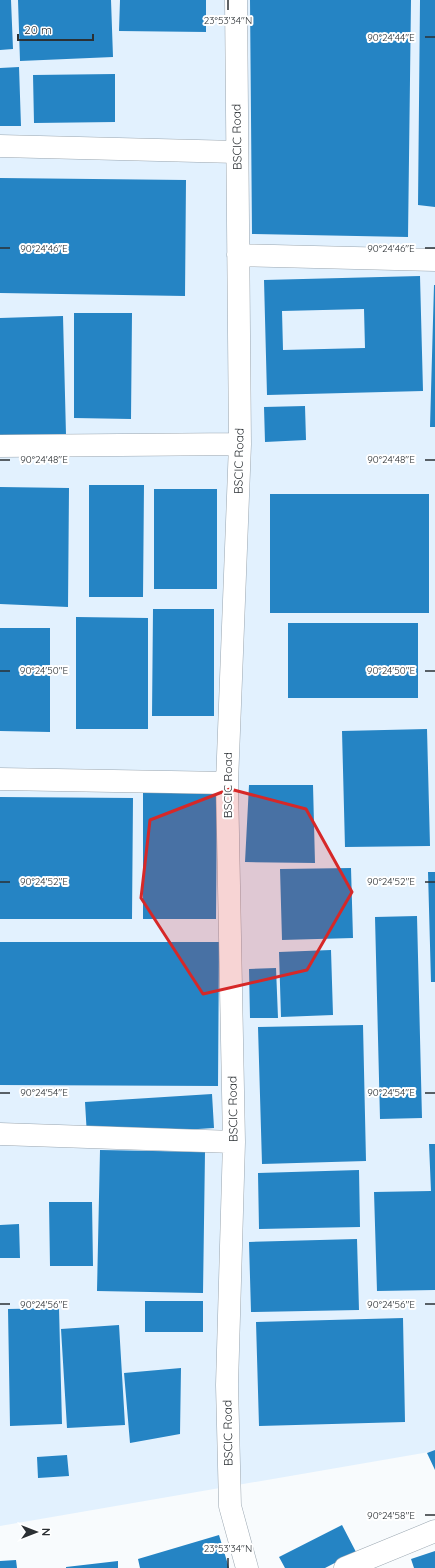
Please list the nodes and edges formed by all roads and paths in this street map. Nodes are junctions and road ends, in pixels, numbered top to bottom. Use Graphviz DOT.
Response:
graph roads {
  1 [pos="236,0"];
  2 [pos="0,146"];
  3 [pos="237,152"];
  4 [pos="238,255"];
  5 [pos="435,260"];
  6 [pos="240,444"];
  7 [pos="0,446"];
  8 [pos="0,779"];
  9 [pos="227,783"];
  10 [pos="0,1134"];
  11 [pos="234,1142"];
  12 [pos="435,1531"];
  13 [pos="247,1568"];
  14 [pos="345,1568"];
  1 -- 3 [label="street, BSCIC Road"];
  2 -- 3 [label="street"];
  3 -- 4 [label="street, BSCIC Road"];
  4 -- 5 [label="street"];
  4 -- 6 [label="street, BSCIC Road"];
  6 -- 7 [label="street"];
  6 -- 9 [label="street, BSCIC Road"];
  8 -- 9 [label="street"];
  9 -- 11 [label="street, BSCIC Road"];
  10 -- 11 [label="street"];
  11 -- 13 [label="street, BSCIC Road"];
  12 -- 14 [label="street"];
}
